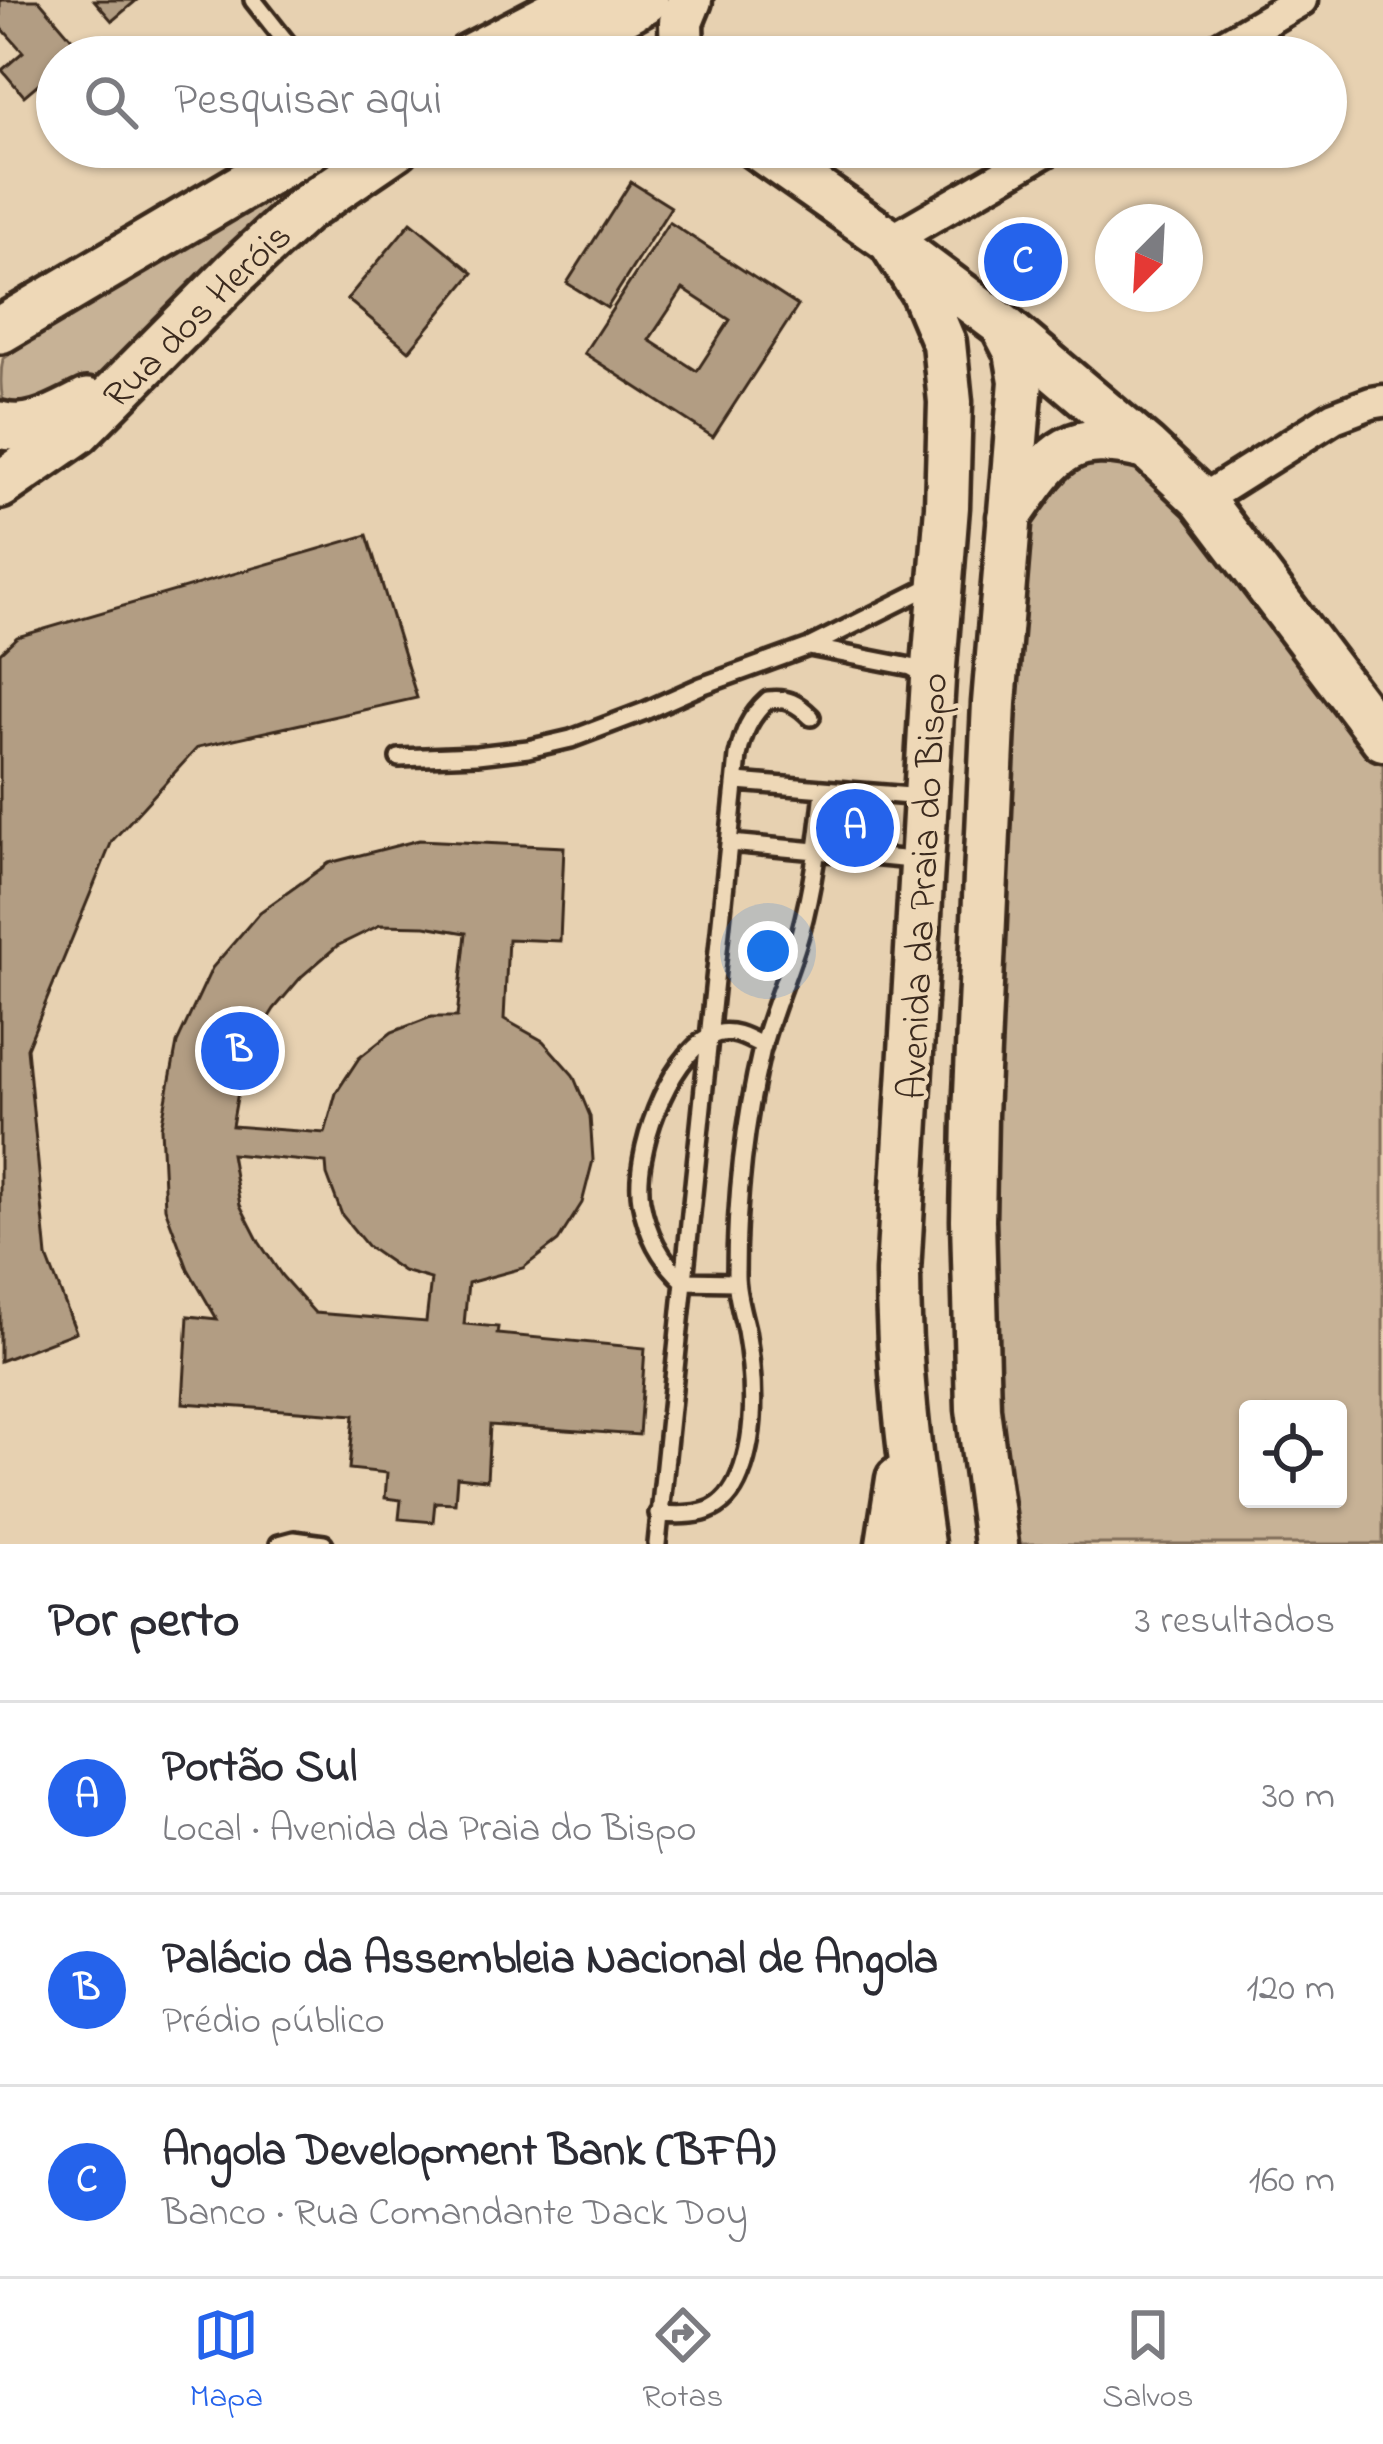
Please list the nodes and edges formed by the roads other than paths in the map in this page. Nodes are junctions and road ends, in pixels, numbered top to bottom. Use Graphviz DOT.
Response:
graph roads {
  1 [pos="253,0"];
  2 [pos="580,0"];
  3 [pos="645,0"];
  4 [pos="690,0"];
  5 [pos="1300,0"];
  6 [pos="281,36"];
  7 [pos="511,36"];
  8 [pos="580,36"];
  9 [pos="681,36"];
  10 [pos="1239,36"];
  11 [pos="275,168"];
  12 [pos="365,168"];
  13 [pos="786,168"];
  14 [pos="1016,168"];
  15 [pos="890,241"];
  16 [pos="68,291"];
  17 [pos="1002,325"];
  18 [pos="0,331"];
  19 [pos="0,349"];
  20 [pos="145,364"];
  21 [pos="1383,401"];
  22 [pos="0,425"];
  23 [pos="1147,448"];
  24 [pos="950,460"];
  25 [pos="1014,466"];
  26 [pos="0,485"];
  27 [pos="1202,500"];
  28 [pos="1008,518"];
  29 [pos="940,582"];
  30 [pos="809,647"];
  31 [pos="933,679"];
  32 [pos="811,717"];
  33 [pos="1383,739"];
  34 [pos="399,758"];
  35 [pos="737,782"];
  36 [pos="928,783"];
  37 [pos="824,790"];
  38 [pos="730,842"];
  39 [pos="817,850"];
  40 [pos="923,866"];
  41 [pos="711,1036"];
  42 [pos="763,1046"];
  43 [pos="684,1281"];
  44 [pos="735,1282"];
  45 [pos="905,1418"];
  46 [pos="658,1514"];
  47 [pos="279,1544"];
  48 [pos="324,1544"];
  49 [pos="657,1544"];
  50 [pos="888,1544"];
  51 [pos="922,1544"];
  52 [pos="996,1544"];
  1 -- 6 [label="lane"];
  2 -- 7 [label="main road"];
  3 -- 8 [label="main road"];
  4 -- 9 [label="street"];
  5 -- 10 [label="street"];
  11 -- 16 [label="main road, Rua dos Heróis"];
  12 -- 20 [label="main road, Rua dos Heróis"];
  13 -- 15 [label="street"];
  14 -- 15 [label="street"];
  15 -- 17 [label="street"];
  15 -- 24 [label="street, Avenida da Praia do Bispo"];
  16 -- 18 [label="main road, Rua dos Heróis"];
  16 -- 19 [label="main road"];
  17 -- 23 [label="street"];
  17 -- 25 [label="street, Avenida da Praia do Bispo"];
  20 -- 22 [label="main road"];
  20 -- 26 [label="main road, Rua dos Heróis"];
  21 -- 27 [label="street"];
  23 -- 27 [label="street"];
  23 -- 28 [label="street"];
  24 -- 25 [label="street"];
  24 -- 29 [label="street, Avenida da Praia do Bispo"];
  25 -- 28 [label="street, Avenida da Praia do Bispo"];
  27 -- 33 [label="street"];
  28 -- 52 [label="street, Avenida da Praia do Bispo"];
  29 -- 30 [label="lane"];
  29 -- 31 [label="street, Avenida da Praia do Bispo"];
  30 -- 31 [label="lane"];
  30 -- 34 [label="lane"];
  31 -- 36 [label="street, Avenida da Praia do Bispo"];
  32 -- 35 [label="lane"];
  35 -- 37 [label="lane"];
  35 -- 38 [label="lane"];
  36 -- 37 [label="lane"];
  36 -- 40 [label="street, Avenida da Praia do Bispo"];
  37 -- 39 [label="lane"];
  38 -- 39 [label="lane"];
  38 -- 41 [label="lane"];
  39 -- 40 [label="lane"];
  39 -- 42 [label="lane"];
  40 -- 45 [label="street, Avenida da Praia do Bispo"];
  41 -- 42 [label="lane"];
  41 -- 43 [label="lane"];
  41 -- 43 [label="lane"];
  42 -- 44 [label="lane"];
  43 -- 44 [label="lane"];
  43 -- 46 [label="lane"];
  44 -- 46 [label="lane"];
  45 -- 50 [label="street"];
  45 -- 51 [label="street, Avenida da Praia do Bispo"];
  46 -- 49 [label="lane"];
  47 -- 48 [label="lane"];
}
